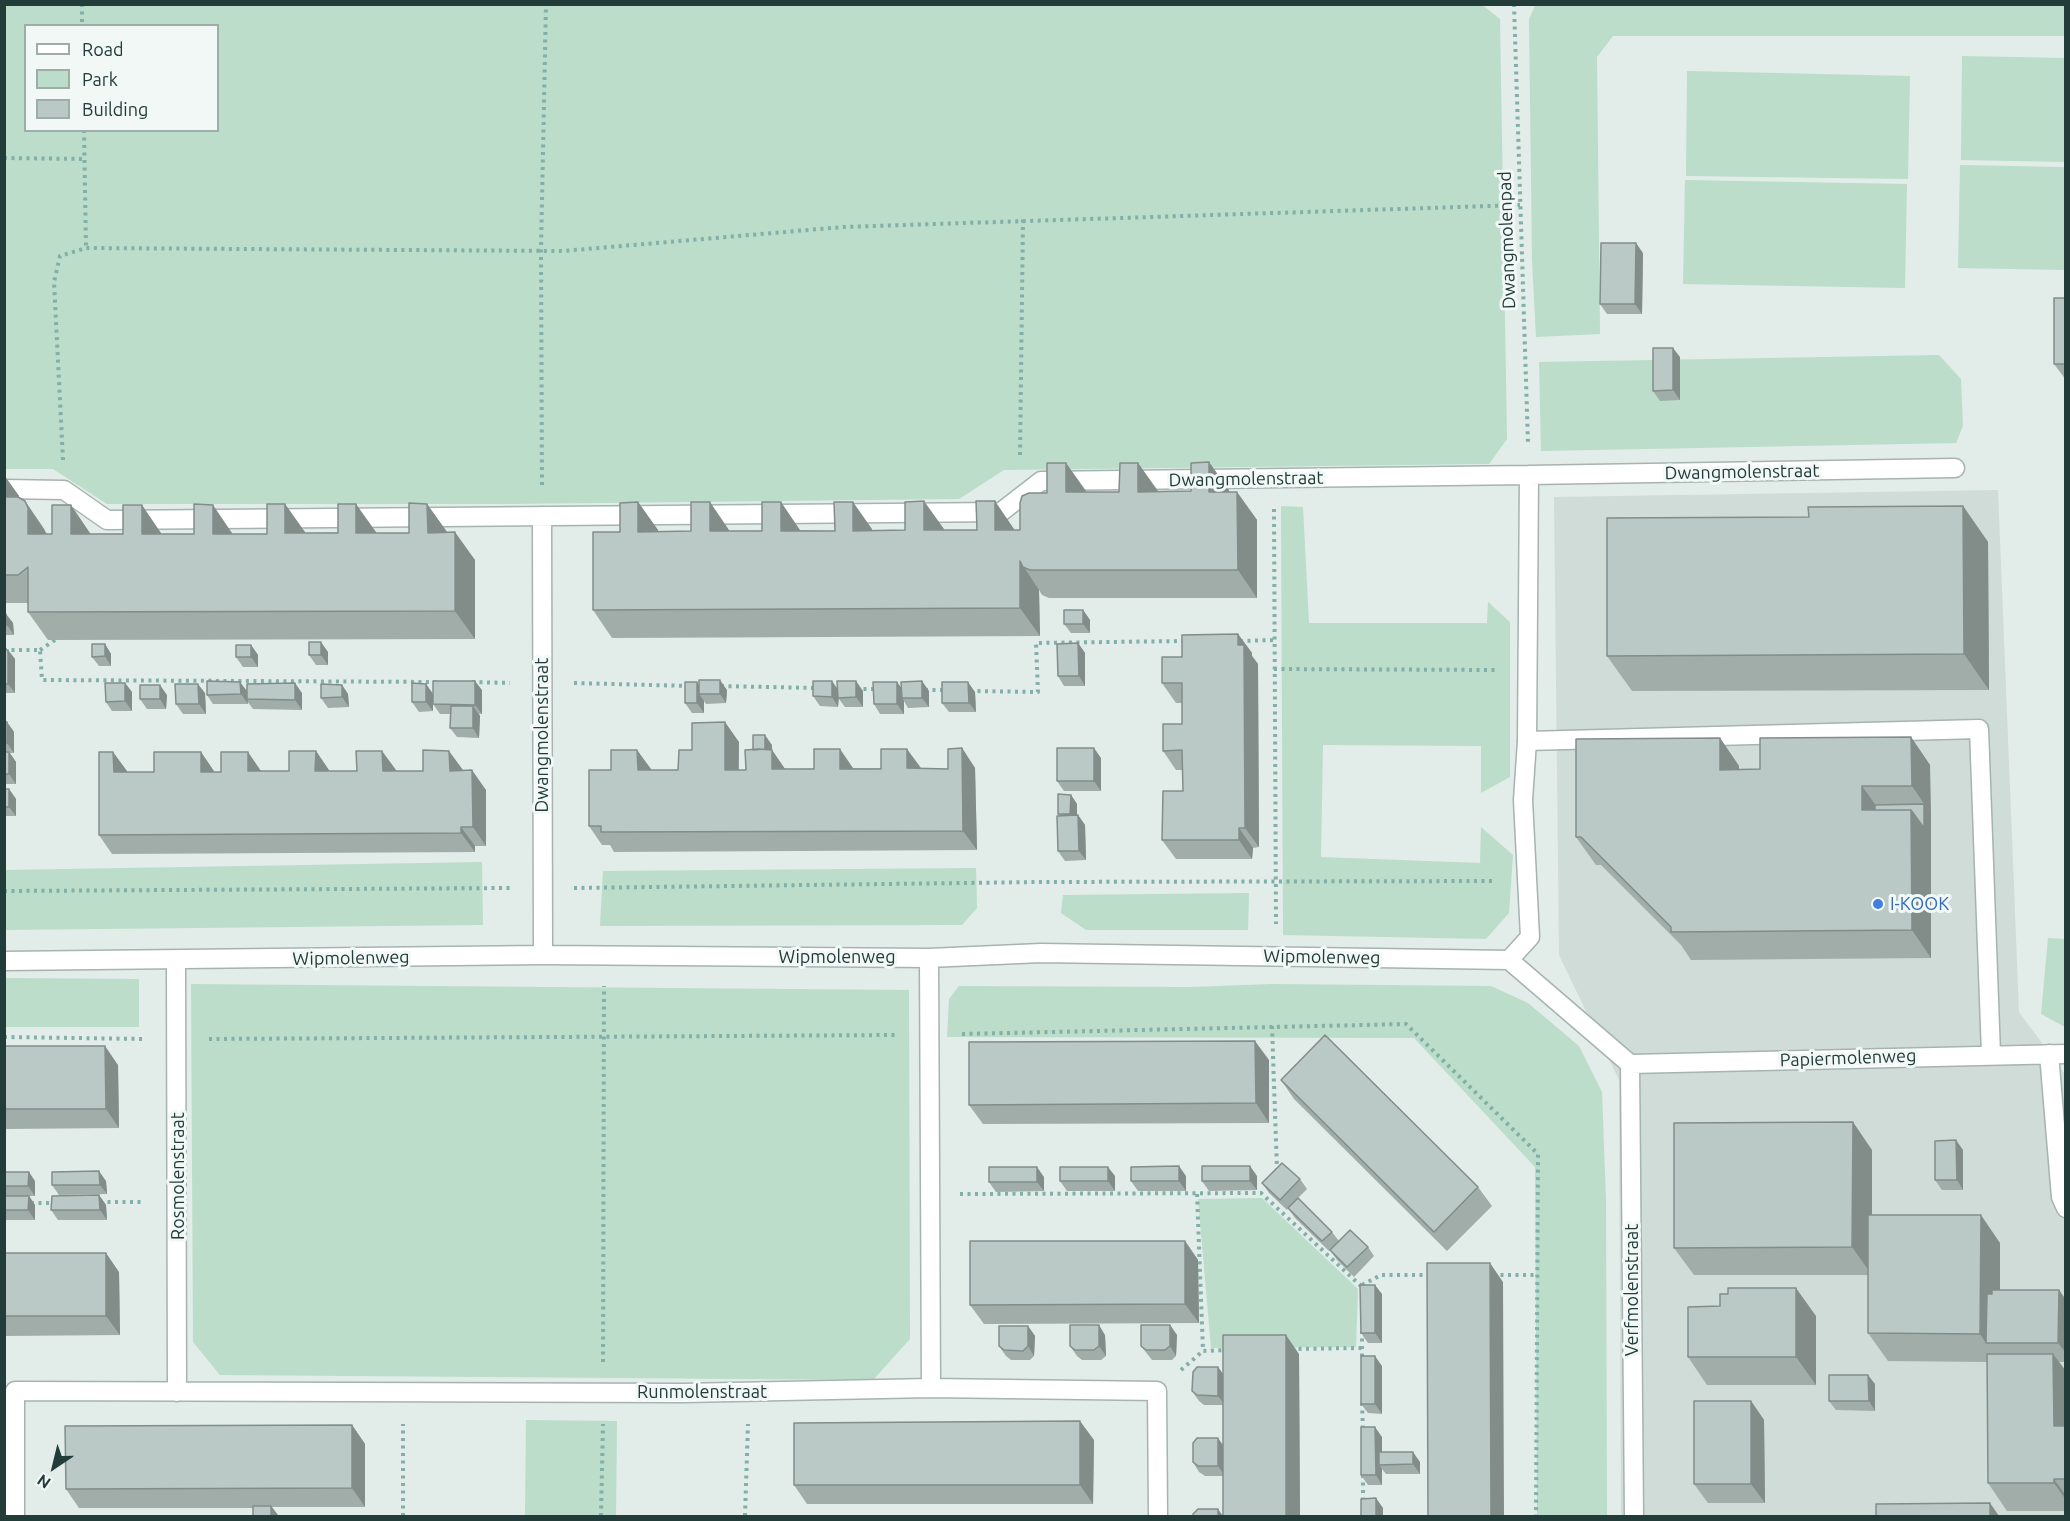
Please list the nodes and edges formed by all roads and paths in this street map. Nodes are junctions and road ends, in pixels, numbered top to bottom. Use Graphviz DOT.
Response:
graph roads {
  1 [pos="82,4"];
  2 [pos="546,4"];
  3 [pos="1514,4"];
  4 [pos="82,24"];
  5 [pos="84,132"];
  6 [pos="4,158"];
  7 [pos="85,159"];
  8 [pos="1520,205"];
  9 [pos="1023,219"];
  10 [pos="86,248"];
  11 [pos="541,250"];
  12 [pos="1955,468"];
  13 [pos="1529,475"];
  14 [pos="1274,478"];
  15 [pos="4,489"];
  16 [pos="64,490"];
  17 [pos="1020,498"];
  18 [pos="542,516"];
  19 [pos="55,640"];
  20 [pos="1275,640"];
  21 [pos="1191,641"];
  22 [pos="1239,641"];
  23 [pos="4,650"];
  24 [pos="40,650"];
  25 [pos="1275,669"];
  26 [pos="1527,670"];
  27 [pos="447,682"];
  28 [pos="471,682"];
  29 [pos="543,683"];
  30 [pos="696,686"];
  31 [pos="719,686"];
  32 [pos="826,688"];
  33 [pos="849,688"];
  34 [pos="885,689"];
  35 [pos="920,690"];
  36 [pos="956,690"];
  37 [pos="967,691"];
  38 [pos="1527,741"];
  39 [pos="1276,881"];
  40 [pos="1527,881"];
  41 [pos="542,888"];
  42 [pos="4,891"];
  43 [pos="543,954"];
  44 [pos="604,955"];
  45 [pos="1276,956"];
  46 [pos="929,958"];
  47 [pos="1509,960"];
  48 [pos="4,961"];
  49 [pos="176,961"];
  50 [pos="1272,1026"];
  51 [pos="1991,1053"];
  52 [pos="2057,1054"];
  53 [pos="1630,1064"];
  54 [pos="1272,1178"];
  55 [pos="1267,1185"];
  56 [pos="1261,1193"];
  57 [pos="930,1194"];
  58 [pos="1197,1194"];
  59 [pos="178,1201"];
  60 [pos="97,1202"];
  61 [pos="28,1203"];
  62 [pos="62,1203"];
  63 [pos="2066,1208"];
  64 [pos="1437,1275"];
  65 [pos="1481,1275"];
  66 [pos="1538,1275"];
  67 [pos="1362,1285"];
  68 [pos="1362,1296"];
  69 [pos="1362,1327"];
  70 [pos="1362,1348"];
  71 [pos="1282,1349"];
  72 [pos="1237,1350"];
  73 [pos="1362,1370"];
  74 [pos="931,1388"];
  75 [pos="603,1391"];
  76 [pos="177,1392"];
  77 [pos="404,1392"];
  78 [pos="748,1392"];
  79 [pos="1362,1393"];
  80 [pos="1363,1438"];
  81 [pos="1363,1472"];
  82 [pos="1363,1505"];
  83 [pos="15,1516"];
  84 [pos="403,1516"];
  85 [pos="601,1516"];
  86 [pos="745,1516"];
  87 [pos="1158,1516"];
  88 [pos="1634,1516"];
  1 -- 4 [label="path"];
  2 -- 11 [label="path"];
  3 -- 8 [label="path, Dwangmolenpad"];
  5 -- 7 [label="path"];
  6 -- 7 [label="path"];
  7 -- 10 [label="path"];
  8 -- 9 [label="path"];
  8 -- 13 [label="path, Dwangmolenpad"];
  9 -- 11 [label="path"];
  9 -- 17 [label="path"];
  10 -- 11 [label="path"];
  10 -- 16 [label="path"];
  11 -- 18 [label="path"];
  12 -- 13 [label="street, Dwangmolenstraat"];
  13 -- 14 [label="street, Dwangmolenstraat"];
  13 -- 26 [label="street"];
  14 -- 17 [label="street, Dwangmolenstraat"];
  14 -- 20 [label="path"];
  15 -- 16 [label="street"];
  16 -- 18 [label="street, Dwangmolenstraat"];
  17 -- 18 [label="street, Dwangmolenstraat"];
  18 -- 29 [label="street, Dwangmolenstraat"];
  19 -- 24 [label="path"];
  20 -- 22 [label="path"];
  20 -- 25 [label="path"];
  21 -- 37 [label="path"];
  23 -- 24 [label="path"];
  24 -- 27 [label="path"];
  25 -- 26 [label="path"];
  25 -- 39 [label="path"];
  26 -- 38 [label="street"];
  28 -- 29 [label="path"];
  29 -- 30 [label="path"];
  29 -- 41 [label="street, Dwangmolenstraat"];
  31 -- 32 [label="path"];
  33 -- 34 [label="path"];
  35 -- 36 [label="path"];
  38 -- 40 [label="street"];
  38 -- 51 [label="street"];
  39 -- 40 [label="path"];
  39 -- 41 [label="path"];
  39 -- 45 [label="path"];
  40 -- 47 [label="street"];
  41 -- 42 [label="path"];
  41 -- 43 [label="street, Dwangmolenstraat"];
  43 -- 44 [label="street, Wipmolenweg"];
  43 -- 49 [label="street, Wipmolenweg"];
  44 -- 46 [label="street, Wipmolenweg"];
  44 -- 75 [label="path"];
  45 -- 46 [label="street, Wipmolenweg"];
  45 -- 47 [label="street, Wipmolenweg"];
  46 -- 57 [label="street"];
  47 -- 53 [label="street"];
  48 -- 49 [label="street, Wipmolenweg"];
  49 -- 59 [label="street, Rosmolenstraat"];
  50 -- 54 [label="path"];
  51 -- 52 [label="street, Papiermolenweg"];
  51 -- 53 [label="street, Papiermolenweg"];
  52 -- 63 [label="street"];
  53 -- 88 [label="street, Verfmolenstraat"];
  55 -- 56 [label="path"];
  56 -- 58 [label="path"];
  56 -- 67 [label="path"];
  57 -- 58 [label="path"];
  57 -- 74 [label="street"];
  58 -- 72 [label="path"];
  59 -- 60 [label="path"];
  59 -- 76 [label="street, Rosmolenstraat"];
  61 -- 62 [label="path"];
  64 -- 67 [label="path"];
  65 -- 66 [label="path"];
  67 -- 68 [label="path"];
  69 -- 70 [label="path"];
  70 -- 71 [label="path"];
  70 -- 73 [label="path"];
  74 -- 78 [label="street, Runmolenstraat"];
  74 -- 87 [label="street, Runmolenstraat"];
  75 -- 77 [label="street, Runmolenstraat"];
  75 -- 78 [label="street, Runmolenstraat"];
  75 -- 85 [label="path"];
  76 -- 77 [label="street"];
  76 -- 83 [label="street"];
  77 -- 84 [label="path"];
  78 -- 86 [label="path"];
  79 -- 80 [label="path"];
  81 -- 82 [label="path"];
}
